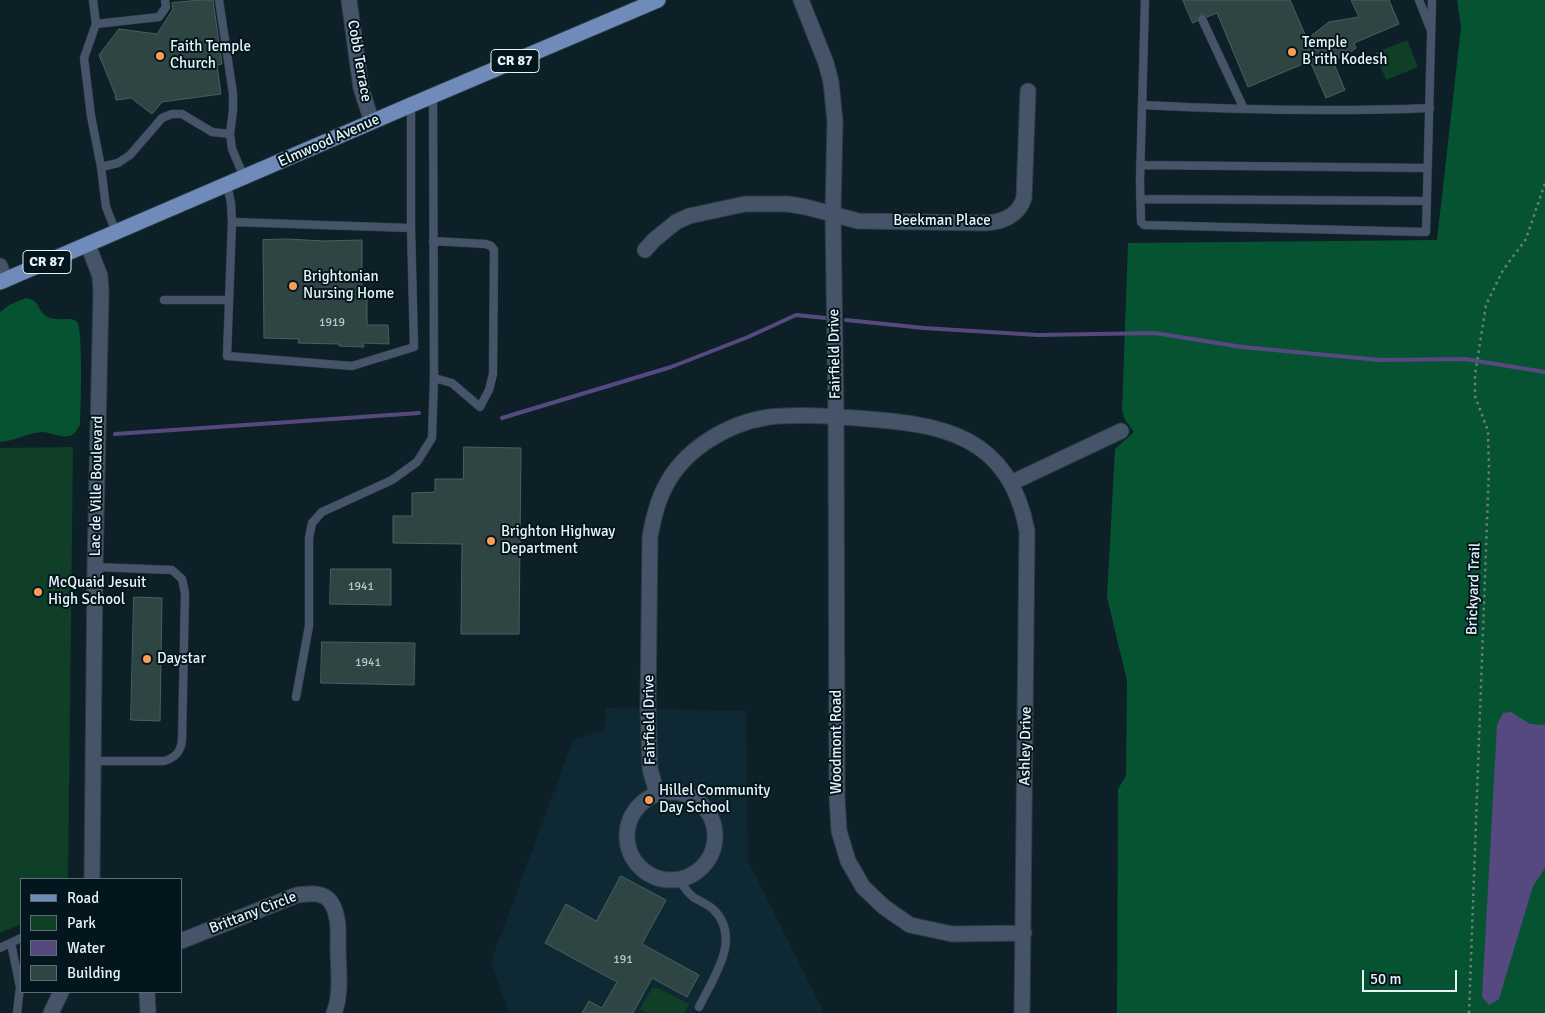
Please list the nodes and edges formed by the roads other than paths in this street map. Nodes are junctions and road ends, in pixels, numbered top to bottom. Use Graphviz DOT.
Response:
graph roads {
  1 [pos="93,0"];
  2 [pos="165,0"];
  3 [pos="219,0"];
  4 [pos="349,0"];
  5 [pos="801,0"];
  6 [pos="1145,0"];
  7 [pos="1418,0"];
  8 [pos="1432,0"];
  9 [pos="649,2"];
  10 [pos="1202,19"];
  11 [pos="96,24"];
  12 [pos="1432,32"];
  13 [pos="1028,91"];
  14 [pos="433,96"];
  15 [pos="411,105"];
  16 [pos="1142,105"];
  17 [pos="1430,108"];
  18 [pos="1244,109"];
  19 [pos="372,122"];
  20 [pos="230,134"];
  21 [pos="1140,165"];
  22 [pos="100,167"];
  23 [pos="1427,168"];
  24 [pos="244,177"];
  25 [pos="227,185"];
  26 [pos="1140,199"];
  27 [pos="1427,201"];
  28 [pos="833,214"];
  29 [pos="232,222"];
  30 [pos="411,228"];
  31 [pos="116,232"];
  32 [pos="434,241"];
  33 [pos="88,245"];
  34 [pos="645,250"];
  35 [pos="2,276"];
  36 [pos="164,300"];
  37 [pos="229,300"];
  38 [pos="434,378"];
  39 [pos="836,417"];
  40 [pos="1121,430"];
  41 [pos="1011,483"];
  42 [pos="95,567"];
  43 [pos="296,697"];
  44 [pos="93,761"];
  45 [pos="657,794"];
  46 [pos="92,878"];
  47 [pos="678,880"];
  48 [pos="1024,933"];
  49 [pos="20,938"];
  50 [pos="182,940"];
  51 [pos="11,943"];
  52 [pos="0,948"];
  53 [pos="61,993"];
  54 [pos="147,993"];
  55 [pos="699,1007"];
  56 [pos="17,1013"];
  57 [pos="51,1013"];
  58 [pos="148,1013"];
  59 [pos="334,1013"];
  60 [pos="1022,1013"];
  1 -- 11 [label="lane"];
  2 -- 11 [label="lane"];
  3 -- 20 [label="lane"];
  4 -- 19 [label="street, Cobb Terrace"];
  5 -- 28 [label="street, Fairfield Drive"];
  6 -- 16 [label="lane"];
  7 -- 12 [label="lane"];
  8 -- 12 [label="lane"];
  9 -- 14 [label="main road, Elmwood Avenue / CR 87"];
  10 -- 18 [label="lane"];
  11 -- 22 [label="lane"];
  12 -- 17 [label="lane"];
  13 -- 28 [label="street, Beekman Place"];
  14 -- 15 [label="main road, Elmwood Avenue / CR 87"];
  14 -- 32 [label="lane"];
  15 -- 19 [label="main road, Elmwood Avenue / CR 87"];
  15 -- 30 [label="lane"];
  16 -- 18 [label="lane"];
  16 -- 21 [label="lane"];
  17 -- 18 [label="lane"];
  17 -- 23 [label="lane"];
  19 -- 24 [label="main road, Elmwood Avenue / CR 87"];
  20 -- 22 [label="lane"];
  20 -- 24 [label="lane"];
  21 -- 23 [label="lane"];
  21 -- 26 [label="lane"];
  22 -- 31 [label="lane"];
  23 -- 27 [label="lane"];
  24 -- 25 [label="main road, Elmwood Avenue / CR 87"];
  25 -- 29 [label="lane"];
  25 -- 31 [label="main road, Elmwood Avenue / CR 87"];
  26 -- 27 [label="lane"];
  26 -- 27 [label="lane"];
  28 -- 34 [label="street"];
  28 -- 39 [label="street, Fairfield Drive"];
  29 -- 30 [label="lane"];
  29 -- 37 [label="lane"];
  30 -- 37 [label="lane"];
  31 -- 33 [label="main road, Elmwood Avenue / CR 87"];
  32 -- 38 [label="lane"];
  32 -- 38 [label="lane"];
  33 -- 35 [label="main road, Elmwood Avenue / CR 87"];
  33 -- 42 [label="street, Lac de Ville Boulevard"];
  36 -- 37 [label="lane"];
  38 -- 43 [label="lane"];
  39 -- 41 [label="street, Ashley Drive"];
  39 -- 45 [label="street, Fairfield Drive"];
  39 -- 48 [label="street, Woodmont Road"];
  40 -- 41 [label="street"];
  41 -- 48 [label="street, Ashley Drive"];
  42 -- 44 [label="street, Lac de Ville Boulevard"];
  42 -- 44 [label="lane"];
  44 -- 46 [label="street, Lac de Ville Boulevard"];
  45 -- 47 [label="street"];
  45 -- 47 [label="street"];
  47 -- 55 [label="lane"];
  48 -- 60 [label="street, Ashley Drive"];
  49 -- 51 [label="lane"];
  50 -- 59 [label="street, Brittany Circle"];
  51 -- 52 [label="lane"];
  51 -- 56 [label="lane"];
  53 -- 57 [label="street"];
  54 -- 58 [label="street"];
}
